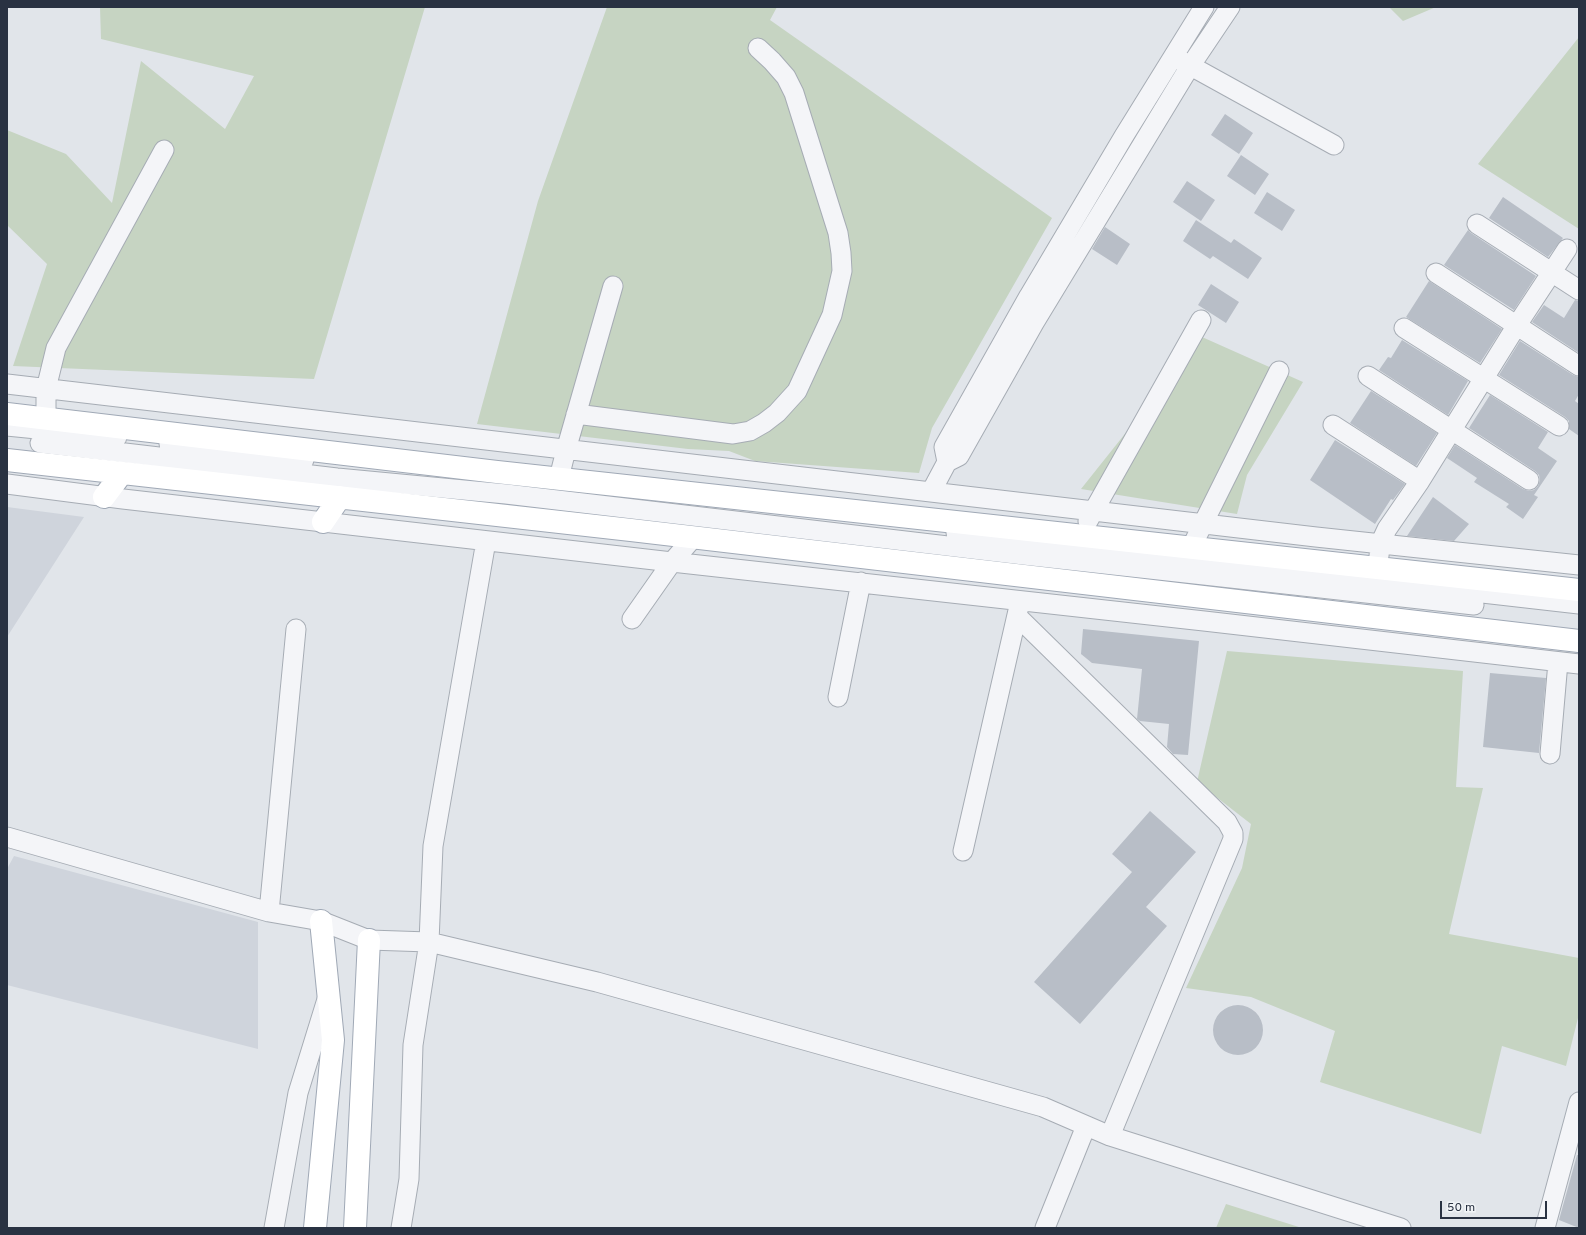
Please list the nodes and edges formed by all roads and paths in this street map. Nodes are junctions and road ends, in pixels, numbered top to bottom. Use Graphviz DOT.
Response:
graph roads {
  1 [pos="1204,7"];
  2 [pos="1230,7"];
  3 [pos="758,48"];
  4 [pos="1173,57"];
  5 [pos="1191,66"];
  6 [pos="1334,145"];
  7 [pos="164,150"];
  8 [pos="1477,224"];
  9 [pos="1567,249"];
  10 [pos="1552,272"];
  11 [pos="1436,273"];
  12 [pos="614,286"];
  13 [pos="1579,290"];
  14 [pos="1201,320"];
  15 [pos="1517,325"];
  16 [pos="1404,328"];
  17 [pos="1579,366"];
  18 [pos="1279,371"];
  19 [pos="1368,376"];
  20 [pos="1483,378"];
  21 [pos="7,384"];
  22 [pos="46,389"];
  23 [pos="7,414"];
  24 [pos="576,414"];
  25 [pos="46,419"];
  26 [pos="1333,425"];
  27 [pos="7,426"];
  28 [pos="1559,426"];
  29 [pos="1452,430"];
  30 [pos="7,439"];
  31 [pos="566,450"];
  32 [pos="7,460"];
  33 [pos="947,462"];
  34 [pos="122,473"];
  35 [pos="559,478"];
  36 [pos="1529,480"];
  37 [pos="1420,481"];
  38 [pos="7,484"];
  39 [pos="931,492"];
  40 [pos="104,497"];
  41 [pos="340,497"];
  42 [pos="1093,511"];
  43 [pos="322,522"];
  44 [pos="1202,524"];
  45 [pos="1081,536"];
  46 [pos="693,538"];
  47 [pos="486,541"];
  48 [pos="1380,544"];
  49 [pos="1191,548"];
  50 [pos="672,562"];
  51 [pos="1579,564"];
  52 [pos="1378,568"];
  53 [pos="1023,576"];
  54 [pos="861,582"];
  55 [pos="1579,590"];
  56 [pos="1579,604"];
  57 [pos="1018,608"];
  58 [pos="1579,616"];
  59 [pos="632,619"];
  60 [pos="296,629"];
  61 [pos="1579,641"];
  62 [pos="1558,662"];
  63 [pos="1579,664"];
  64 [pos="838,697"];
  65 [pos="1550,754"];
  66 [pos="7,836"];
  67 [pos="963,851"];
  68 [pos="269,912"];
  69 [pos="321,921"];
  70 [pos="369,940"];
  71 [pos="429,942"];
  72 [pos="328,994"];
  73 [pos="1578,1109"];
  74 [pos="1086,1126"];
  75 [pos="1110,1136"];
  76 [pos="274,1228"];
  77 [pos="315,1228"];
  78 [pos="355,1228"];
  79 [pos="401,1228"];
  80 [pos="1045,1228"];
  81 [pos="1401,1228"];
  82 [pos="1545,1228"];
  1 -- 4 [label="street"];
  2 -- 5 [label="street"];
  3 -- 24 [label="street"];
  4 -- 5 [label="street"];
  4 -- 33 [label="street"];
  5 -- 6 [label="street"];
  5 -- 33 [label="street"];
  7 -- 22 [label="street"];
  8 -- 10 [label="street"];
  9 -- 10 [label="street"];
  10 -- 13 [label="street"];
  10 -- 15 [label="street"];
  11 -- 15 [label="street"];
  12 -- 24 [label="street"];
  14 -- 42 [label="street"];
  15 -- 17 [label="street"];
  15 -- 20 [label="street"];
  16 -- 20 [label="street"];
  18 -- 44 [label="street"];
  19 -- 29 [label="street"];
  20 -- 28 [label="street"];
  20 -- 29 [label="street"];
  21 -- 22 [label="street"];
  22 -- 25 [label="street"];
  22 -- 31 [label="street"];
  23 -- 25 [label="main road"];
  24 -- 31 [label="street"];
  25 -- 35 [label="main road"];
  26 -- 37 [label="street"];
  27 -- 56 [label="street"];
  29 -- 36 [label="street"];
  29 -- 37 [label="street"];
  30 -- 58 [label="street"];
  31 -- 35 [label="street"];
  31 -- 39 [label="street"];
  32 -- 34 [label="main road"];
  33 -- 39 [label="street"];
  34 -- 40 [label="main road"];
  34 -- 41 [label="main road"];
  35 -- 45 [label="main road"];
  37 -- 48 [label="street"];
  38 -- 40 [label="street"];
  39 -- 42 [label="street"];
  40 -- 43 [label="street"];
  41 -- 43 [label="main road"];
  41 -- 46 [label="main road"];
  42 -- 44 [label="street"];
  42 -- 45 [label="street"];
  43 -- 47 [label="street"];
  44 -- 48 [label="street"];
  44 -- 49 [label="street"];
  45 -- 49 [label="main road"];
  46 -- 50 [label="street"];
  46 -- 53 [label="main road"];
  47 -- 50 [label="street"];
  47 -- 71 [label="street"];
  48 -- 51 [label="street"];
  48 -- 52 [label="street"];
  49 -- 52 [label="main road"];
  50 -- 54 [label="street"];
  50 -- 59 [label="street"];
  52 -- 55 [label="main road"];
  53 -- 57 [label="street"];
  53 -- 61 [label="main road"];
  54 -- 57 [label="street"];
  54 -- 64 [label="street"];
  57 -- 62 [label="street"];
  57 -- 67 [label="street"];
  57 -- 75 [label="street"];
  60 -- 68 [label="street"];
  62 -- 63 [label="street"];
  62 -- 65 [label="street"];
  66 -- 68 [label="street"];
  68 -- 69 [label="street"];
  69 -- 70 [label="street"];
  69 -- 72 [label="main road"];
  70 -- 71 [label="street"];
  70 -- 78 [label="main road"];
  71 -- 74 [label="street"];
  71 -- 79 [label="street"];
  72 -- 76 [label="street"];
  72 -- 77 [label="main road"];
  73 -- 82 [label="street"];
  74 -- 75 [label="street"];
  74 -- 80 [label="street"];
  75 -- 81 [label="street"];
}
